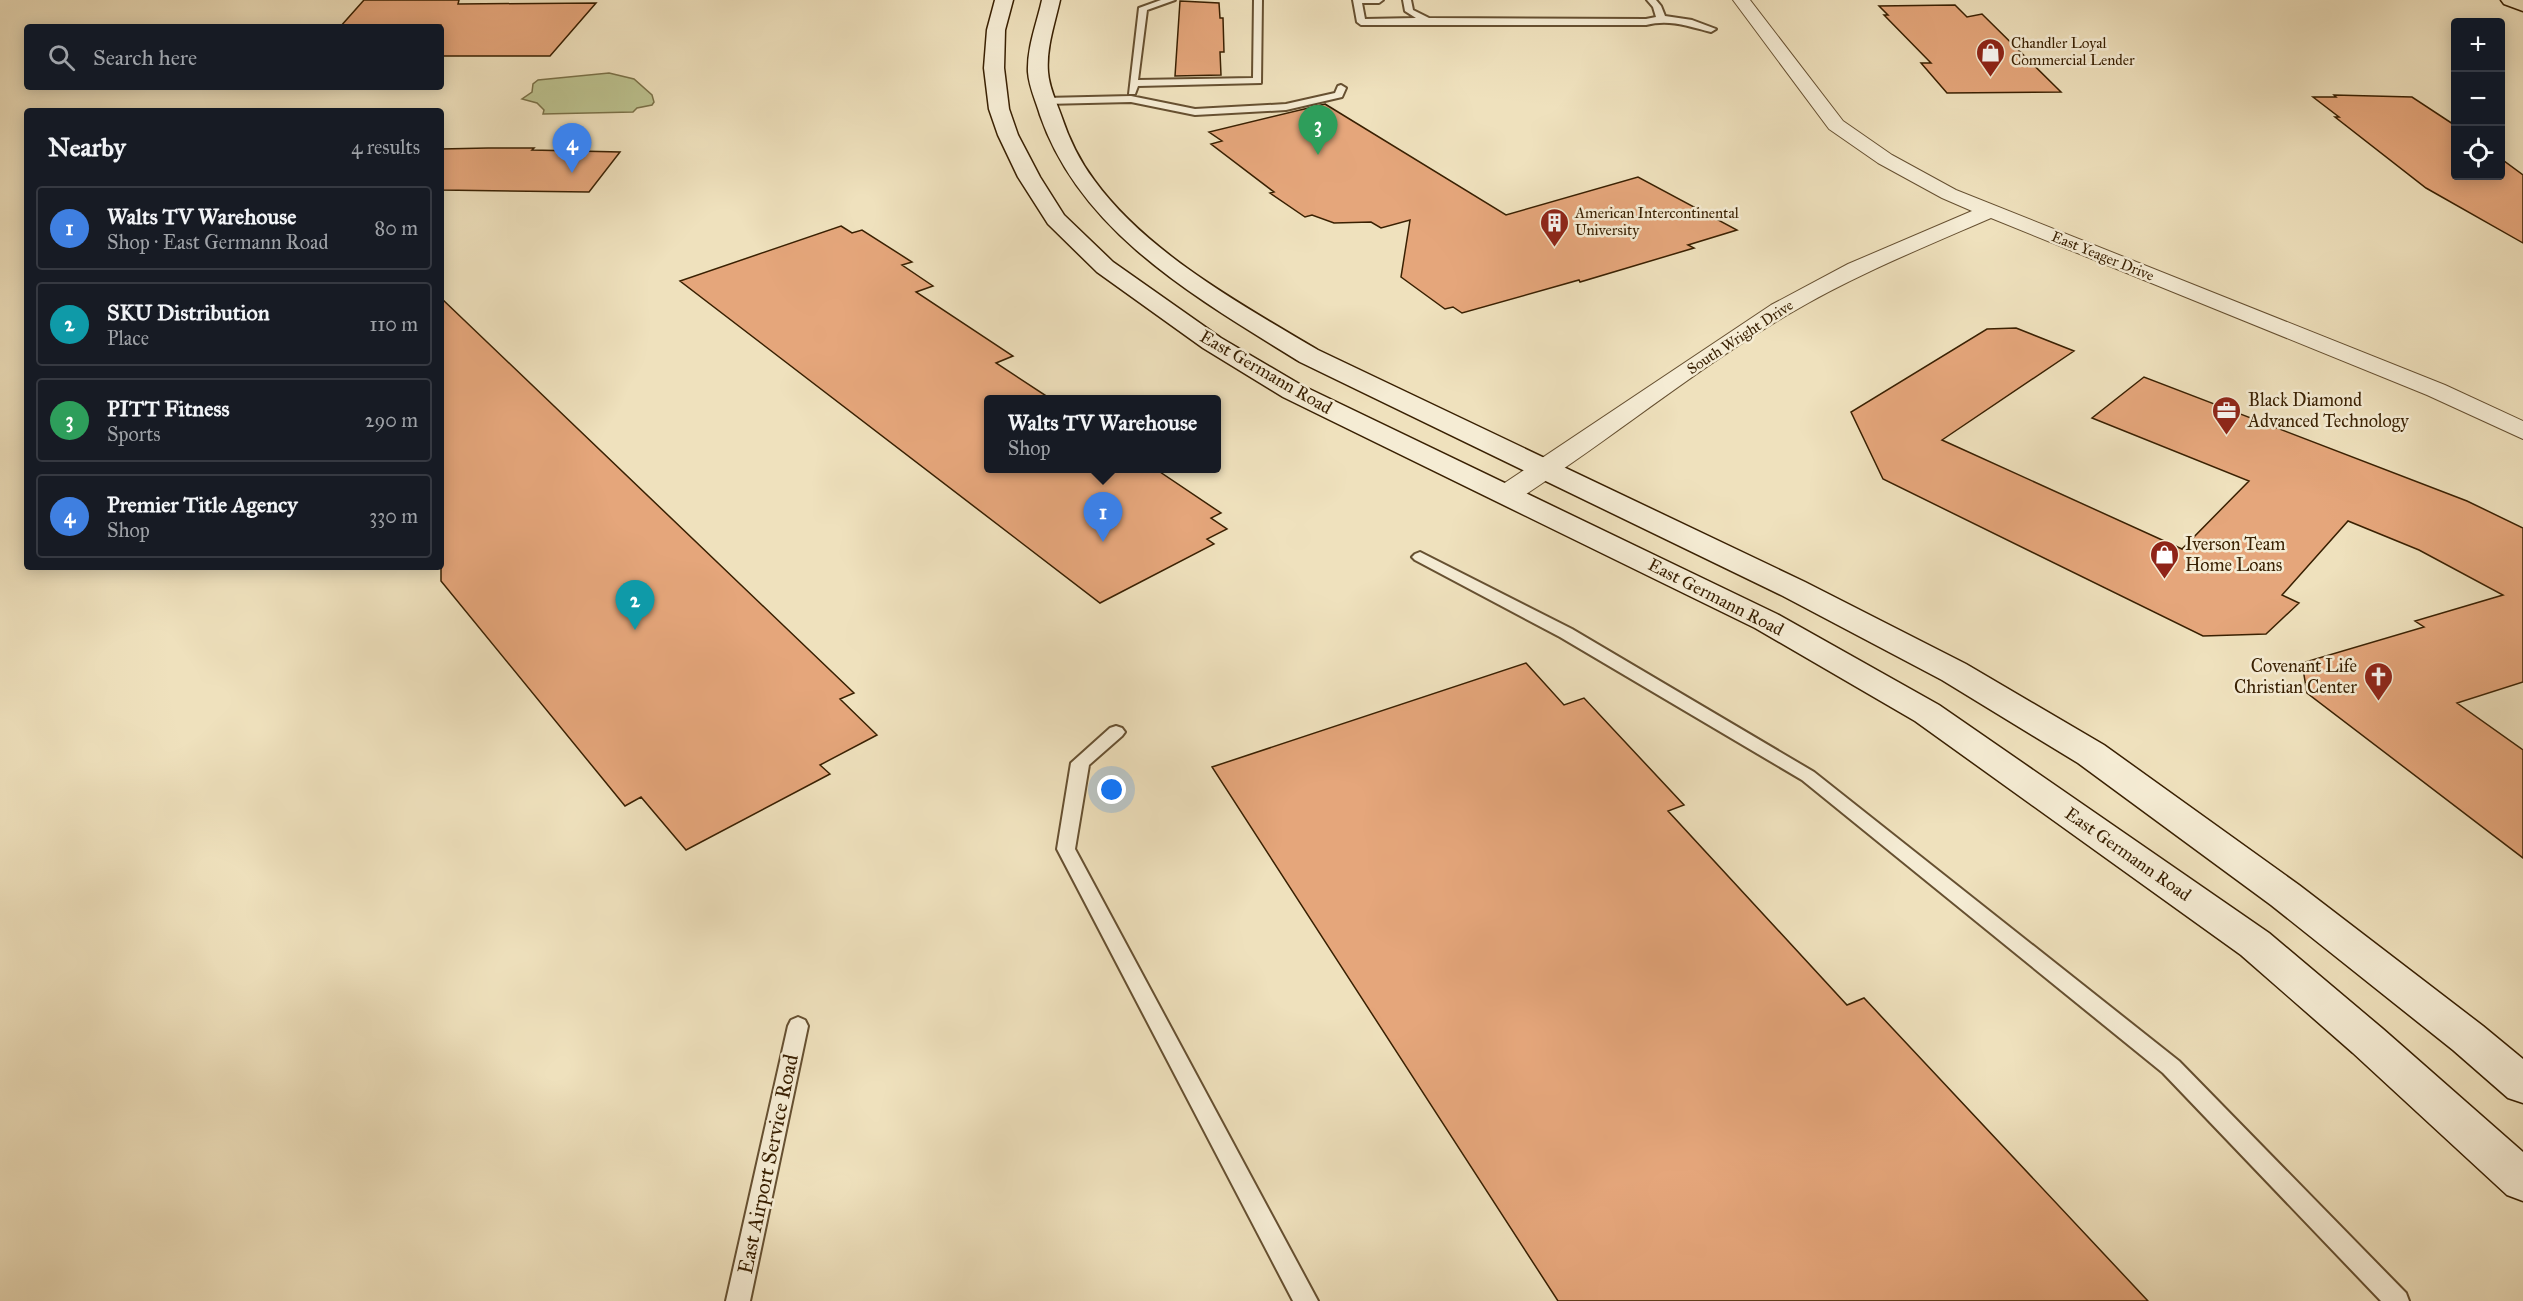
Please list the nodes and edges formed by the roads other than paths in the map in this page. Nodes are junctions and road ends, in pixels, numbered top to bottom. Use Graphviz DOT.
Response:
graph roads {
  1 [pos="1004,0"];
  2 [pos="1051,0"];
  3 [pos="1171,0"];
  4 [pos="1258,0"];
  5 [pos="1379,0"];
  6 [pos="1407,0"];
  7 [pos="1651,0"];
  8 [pos="1741,0"];
  9 [pos="2510,0"];
  10 [pos="2523,6"];
  11 [pos="1661,18"];
  12 [pos="1427,21"];
  13 [pos="1711,29"];
  14 [pos="1133,83"];
  15 [pos="1341,88"];
  16 [pos="1026,95"];
  17 [pos="1131,99"];
  18 [pos="1046,101"];
  19 [pos="1990,211"];
  20 [pos="2523,431"];
  21 [pos="1548,469"];
  22 [pos="1507,494"];
  23 [pos="1420,557"];
  24 [pos="1116,732"];
  25 [pos="798,1026"];
  26 [pos="2523,1085"];
  27 [pos="2523,1181"];
  28 [pos="738,1301"];
  29 [pos="1306,1301"];
  30 [pos="2397,1301"];
  1 -- 22 [label="main road, East Germann Road"];
  2 -- 18 [label="main road, East Germann Road"];
  3 -- 14 [label="lane"];
  4 -- 14 [label="lane"];
  5 -- 12 [label="lane"];
  6 -- 12 [label="lane"];
  7 -- 11 [label="lane"];
  8 -- 19 [label="street, East Yeager Drive"];
  9 -- 10 [label="highway"];
  11 -- 12 [label="lane"];
  11 -- 13 [label="lane"];
  14 -- 17 [label="lane"];
  15 -- 17 [label="lane"];
  16 -- 18 [label="main road"];
  17 -- 18 [label="lane"];
  18 -- 21 [label="main road, East Germann Road"];
  19 -- 20 [label="street, East Yeager Drive"];
  19 -- 21 [label="street, South Wright Drive"];
  21 -- 22 [label="street, South Wright Drive"];
  21 -- 26 [label="main road, East Germann Road"];
  22 -- 27 [label="main road, East Germann Road"];
  23 -- 30 [label="lane"];
  24 -- 29 [label="lane"];
  25 -- 28 [label="lane, East Airport Service Road"];
}
